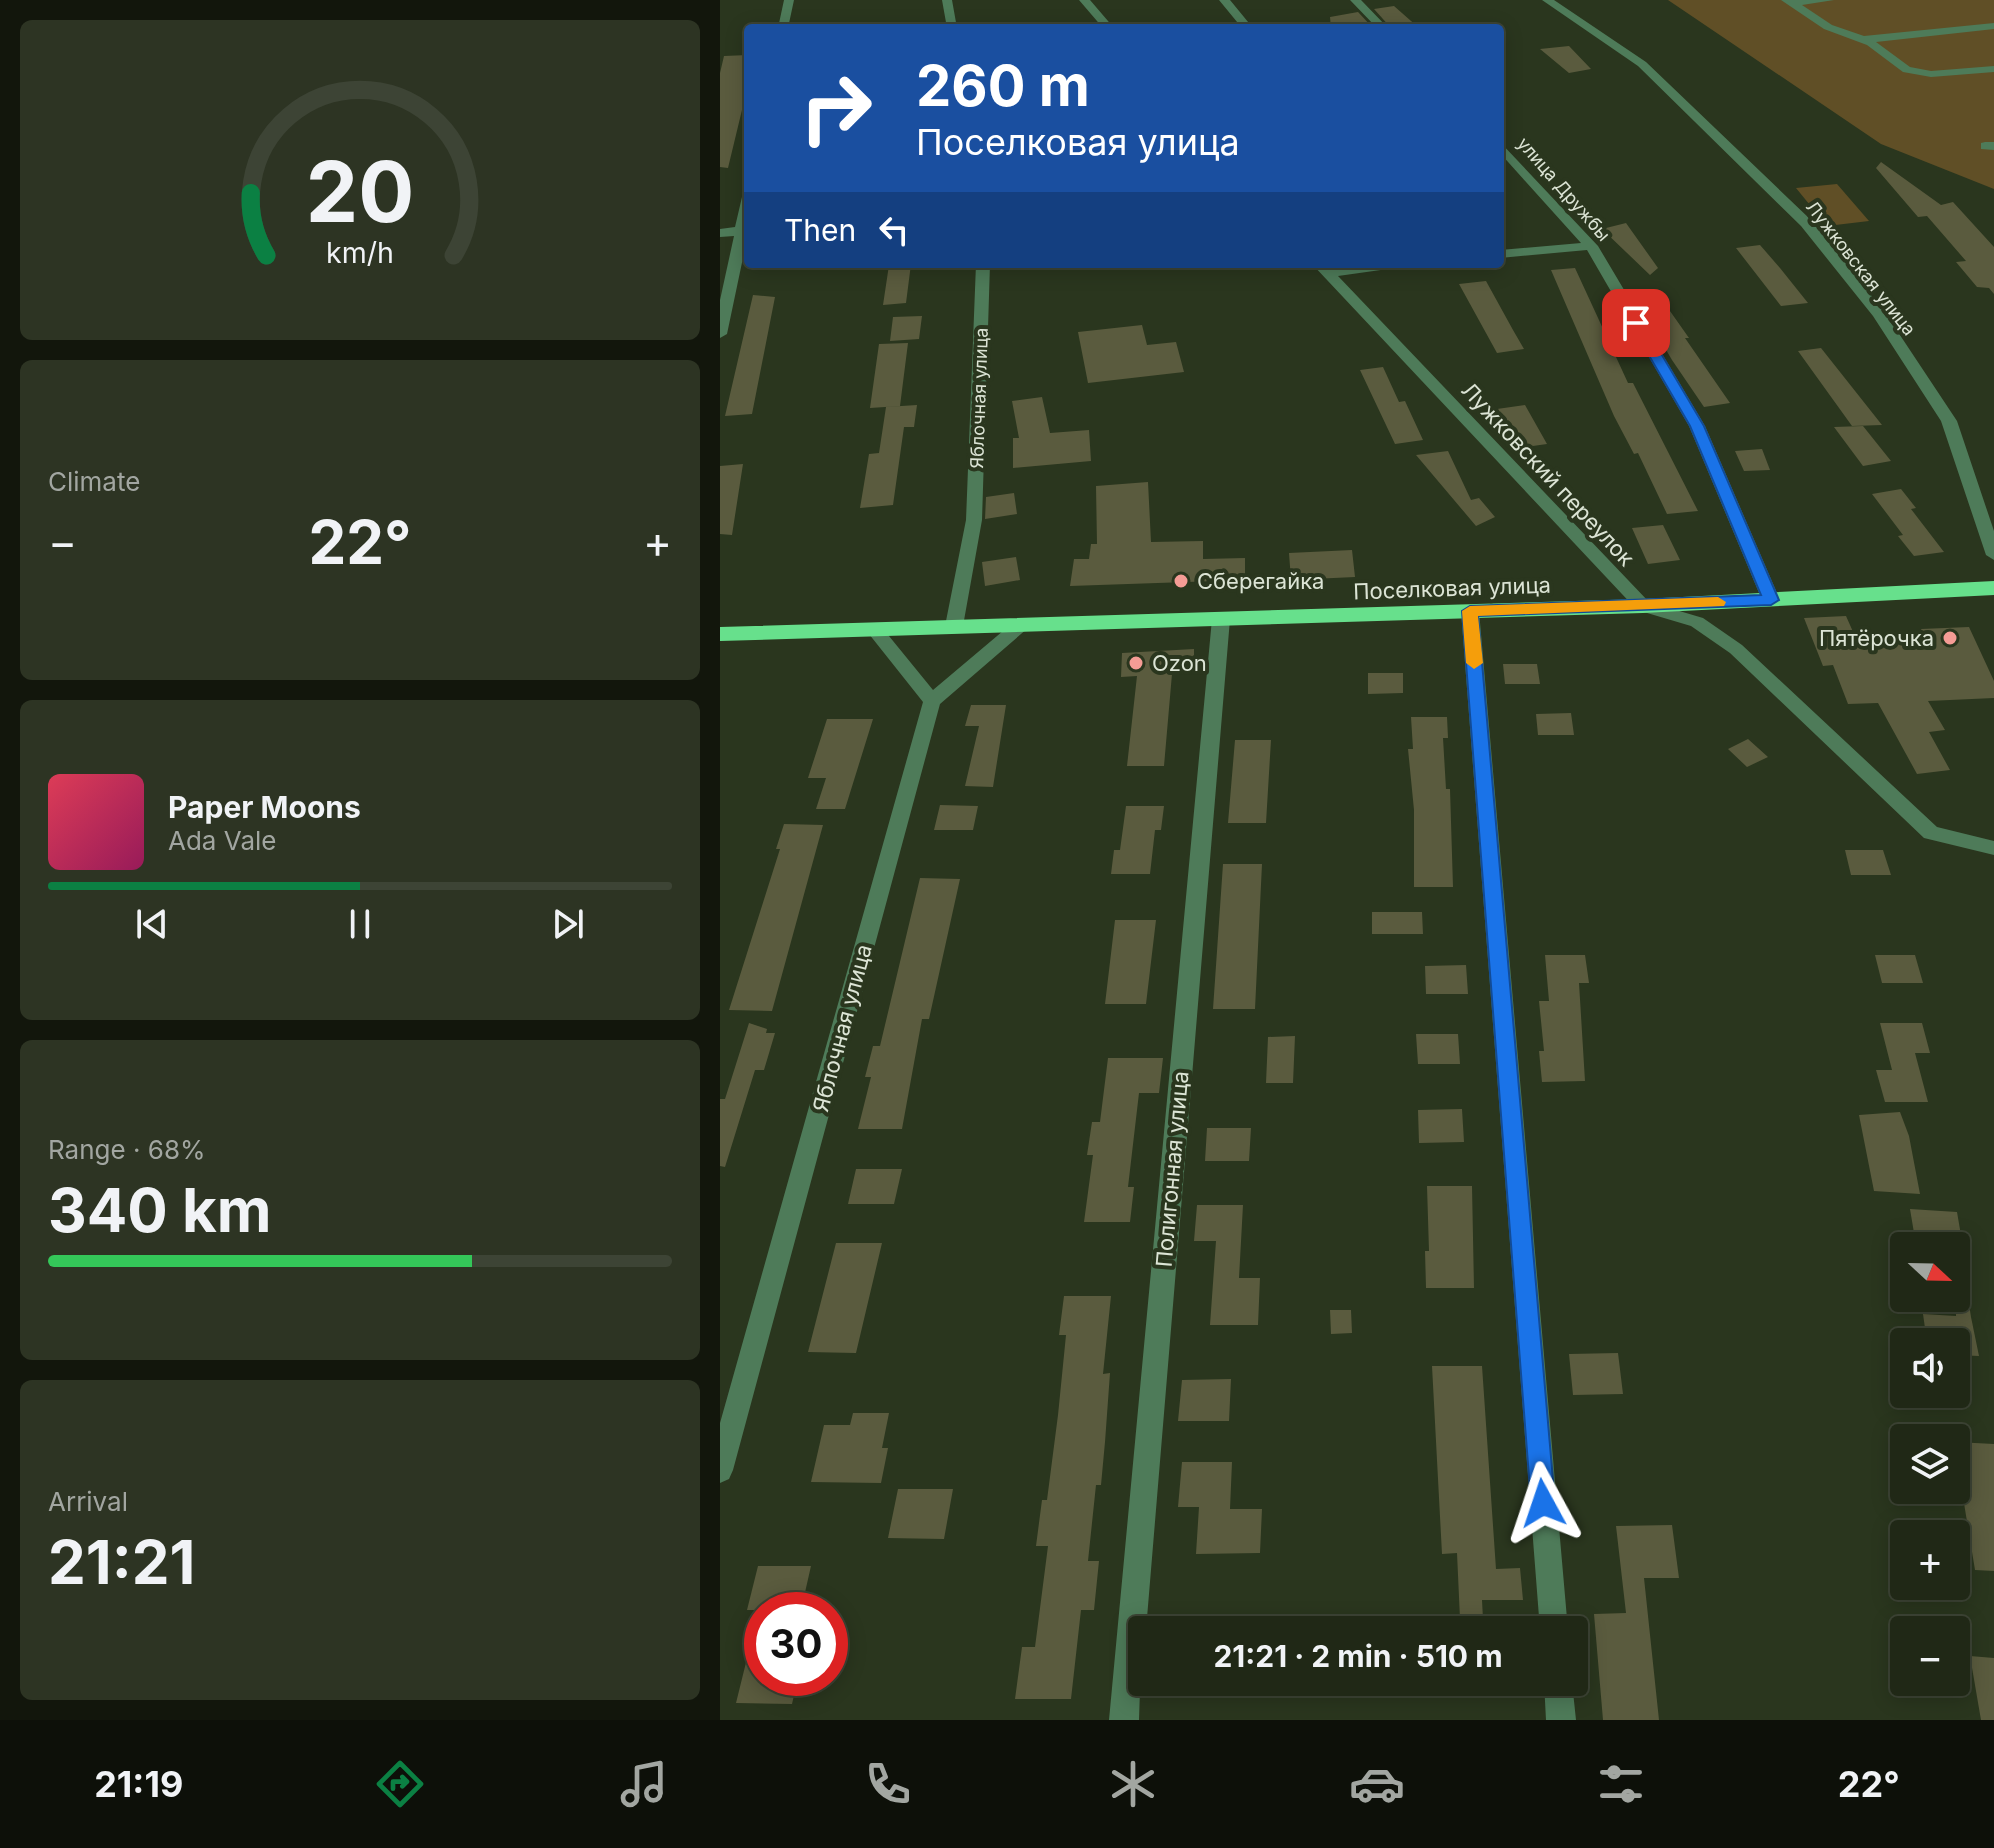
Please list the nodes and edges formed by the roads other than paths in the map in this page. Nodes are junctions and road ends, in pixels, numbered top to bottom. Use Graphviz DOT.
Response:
graph roads {
  1 [pos="789,0"];
  2 [pos="947,0"];
  3 [pos="1084,0"];
  4 [pos="1224,0"];
  5 [pos="1355,0"];
  6 [pos="1547,0"];
  7 [pos="1829,0"];
  8 [pos="1788,2"];
  9 [pos="784,24"];
  10 [pos="951,24"];
  11 [pos="1105,24"];
  12 [pos="1245,24"];
  13 [pos="1379,24"];
  14 [pos="1994,26"];
  15 [pos="1862,40"];
  16 [pos="1994,69"];
  17 [pos="1504,150"];
  18 [pos="744,230"];
  19 [pos="720,233"];
  20 [pos="744,234"];
  21 [pos="1591,246"];
  22 [pos="1504,254"];
  23 [pos="983,268"];
  24 [pos="1323,268"];
  25 [pos="720,334"];
  26 [pos="1994,555"];
  27 [pos="1994,588"];
  28 [pos="1771,600"];
  29 [pos="1643,606"];
  30 [pos="1470,611"];
  31 [pos="1221,619"];
  32 [pos="1022,624"];
  33 [pos="954,626"];
  34 [pos="874,629"];
  35 [pos="720,634"];
  36 [pos="932,701"];
  37 [pos="1994,848"];
  38 [pos="720,1470"];
  39 [pos="1553,1616"];
  40 [pos="1559,1696"];
  41 [pos="1124,1720"];
  42 [pos="1561,1720"];
  1 -- 9 [label="street"];
  2 -- 10 [label="street"];
  3 -- 11 [label="street"];
  4 -- 12 [label="street"];
  5 -- 13 [label="street"];
  6 -- 26 [label="street, Лужковская улица"];
  7 -- 8 [label="street"];
  8 -- 15 [label="street"];
  14 -- 15 [label="street"];
  15 -- 16 [label="street"];
  17 -- 21 [label="street, улица Дружбы"];
  18 -- 19 [label="street"];
  20 -- 25 [label="street"];
  21 -- 22 [label="street"];
  21 -- 28 [label="street, улица Дружбы"];
  23 -- 33 [label="street, Яблочная улица"];
  24 -- 29 [label="street, Лужковский переулок"];
  27 -- 28 [label="highway, Поселковая улица"];
  28 -- 29 [label="highway, Поселковая улица"];
  29 -- 30 [label="highway, Поселковая улица"];
  29 -- 37 [label="street, Лужковский переулок"];
  30 -- 31 [label="highway, Поселковая улица"];
  30 -- 39 [label="street"];
  31 -- 32 [label="highway, Поселковая улица"];
  31 -- 41 [label="street, Полигонная улица"];
  32 -- 33 [label="highway, Поселковая улица"];
  32 -- 36 [label="street"];
  33 -- 34 [label="highway, Поселковая улица"];
  34 -- 35 [label="highway, Поселковая улица"];
  34 -- 36 [label="street"];
  36 -- 38 [label="street, Яблочная улица"];
  40 -- 42 [label="street"];
}
